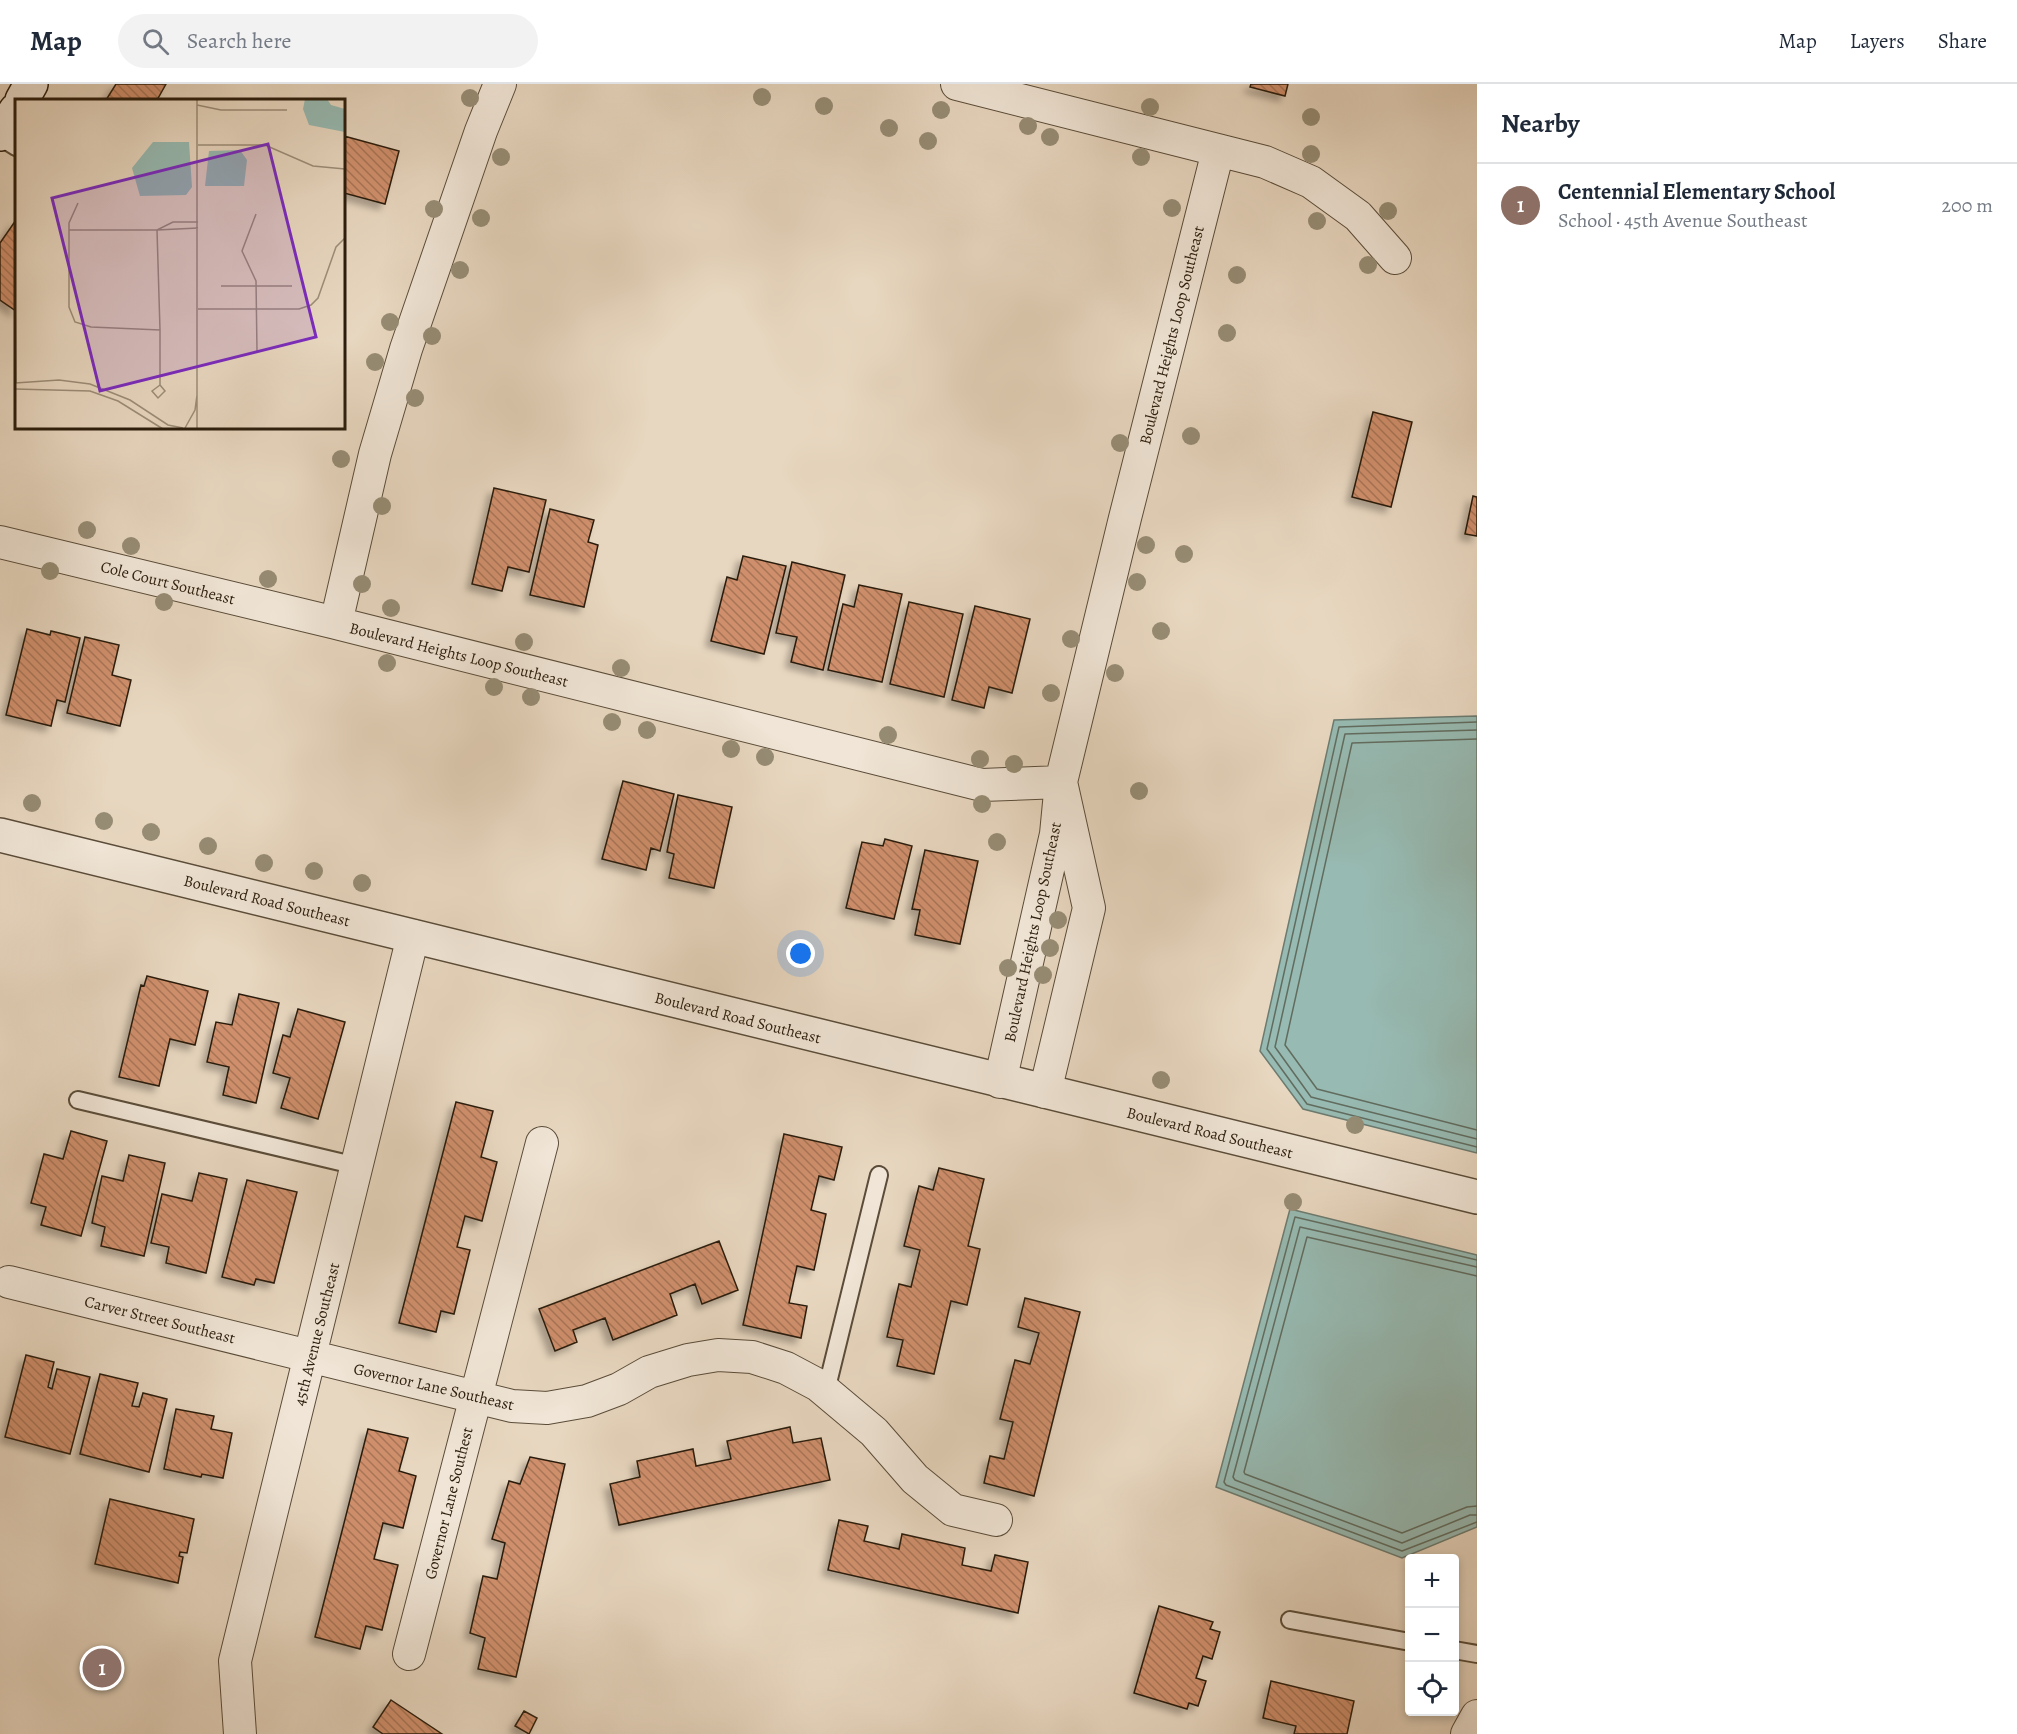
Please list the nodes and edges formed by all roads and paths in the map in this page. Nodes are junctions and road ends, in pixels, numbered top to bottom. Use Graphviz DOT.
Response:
graph roads {
  1 [pos="32,84"];
  2 [pos="501,84"];
  3 [pos="957,84"];
  4 [pos="23,99"];
  5 [pos="15,112"];
  6 [pos="0,135"];
  7 [pos="15,146"];
  8 [pos="1218,151"];
  9 [pos="1395,258"];
  10 [pos="0,542"];
  11 [pos="336,623"];
  12 [pos="1061,782"];
  13 [pos="0,835"];
  14 [pos="414,936"];
  15 [pos="1000,1082"];
  16 [pos="1045,1092"];
  17 [pos="78,1100"];
  18 [pos="542,1143"];
  19 [pos="357,1166"];
  20 [pos="879,1175"];
  21 [pos="1477,1197"];
  22 [pos="9,1282"];
  23 [pos="310,1356"];
  24 [pos="825,1391"];
  25 [pos="475,1397"];
  26 [pos="996,1520"];
  27 [pos="1290,1620"];
  28 [pos="1405,1641"];
  29 [pos="1459,1651"];
  30 [pos="410,1654"];
  31 [pos="1477,1654"];
  32 [pos="1477,1716"];
  33 [pos="240,1734"];
  34 [pos="1467,1734"];
  1 -- 4 [label="street"];
  2 -- 11 [label="street, Boulevard Heights Loop Southeast"];
  3 -- 8 [label="street"];
  5 -- 6 [label="street"];
  6 -- 7 [label="lane"];
  8 -- 9 [label="street"];
  8 -- 12 [label="street, Boulevard Heights Loop Southeast"];
  10 -- 11 [label="street, Cole Court Southeast"];
  11 -- 12 [label="street, Boulevard Heights Loop Southeast"];
  12 -- 15 [label="street, Boulevard Heights Loop Southeast"];
  12 -- 16 [label="street, Boulevard Heights Loop Southeast"];
  13 -- 14 [label="street, Boulevard Road Southeast"];
  14 -- 15 [label="street, Boulevard Road Southeast"];
  14 -- 19 [label="street, 45th Avenue Southeast"];
  15 -- 16 [label="street, Boulevard Road Southeast"];
  16 -- 21 [label="street, Boulevard Road Southeast"];
  17 -- 19 [label="lane"];
  18 -- 25 [label="street, Governor Lane Southest"];
  19 -- 23 [label="street, 45th Avenue Southeast"];
  20 -- 24 [label="lane"];
  22 -- 23 [label="street, Carver Street Southeast"];
  23 -- 25 [label="street, Governor Lane Southeast"];
  23 -- 33 [label="street, 45th Avenue Southeast"];
  24 -- 25 [label="street, Governor Lane Southeast"];
  24 -- 26 [label="street, Governor Lane Southeast"];
  25 -- 30 [label="street, Governor Lane Southest"];
  27 -- 28 [label="lane"];
  29 -- 31 [label="lane"];
  32 -- 34 [label="street"];
}
